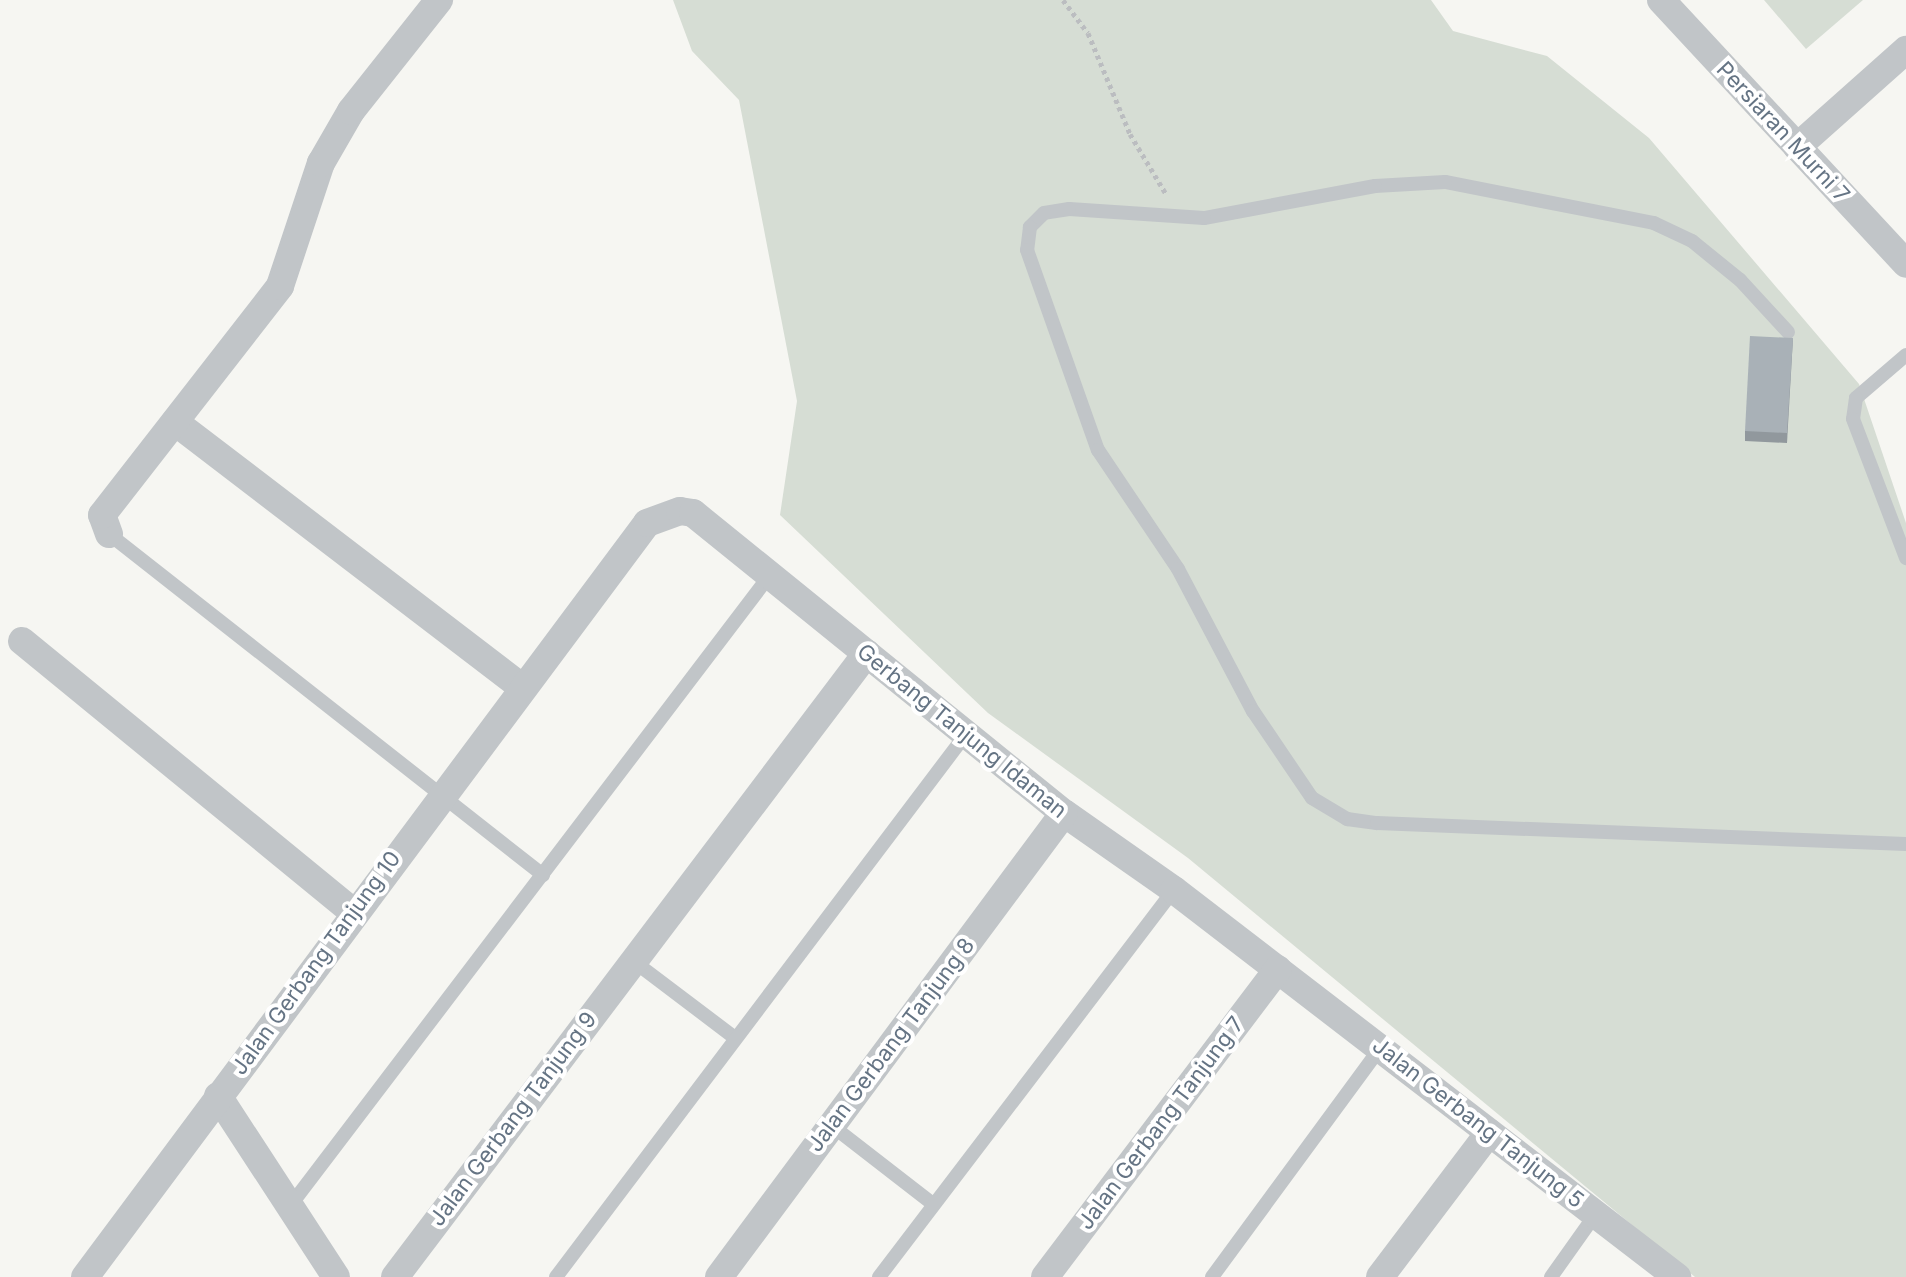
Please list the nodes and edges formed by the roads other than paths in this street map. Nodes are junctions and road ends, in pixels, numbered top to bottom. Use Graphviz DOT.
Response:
graph roads {
  1 [pos="439,0"];
  2 [pos="1661,0"];
  3 [pos="1906,50"];
  4 [pos="1797,147"];
  5 [pos="1905,260"];
  6 [pos="1788,332"];
  7 [pos="1906,355"];
  8 [pos="175,422"];
  9 [pos="647,523"];
  10 [pos="109,534"];
  11 [pos="1906,558"];
  12 [pos="770,575"];
  13 [pos="22,641"];
  14 [pos="867,653"];
  15 [pos="523,688"];
  16 [pos="966,734"];
  17 [pos="437,797"];
  18 [pos="1064,813"];
  19 [pos="1906,844"];
  20 [pos="543,875"];
  21 [pos="1174,890"];
  22 [pos="353,912"];
  23 [pos="631,960"];
  24 [pos="1278,969"];
  25 [pos="735,1038"];
  26 [pos="1381,1046"];
  27 [pos="218,1096"];
  28 [pos="831,1125"];
  29 [pos="1489,1133"];
  30 [pos="933,1204"];
  31 [pos="290,1206"];
  32 [pos="1595,1215"];
  33 [pos="85,1277"];
  34 [pos="336,1277"];
  35 [pos="395,1277"];
  36 [pos="556,1277"];
  37 [pos="719,1277"];
  38 [pos="879,1277"];
  39 [pos="1045,1277"];
  40 [pos="1212,1277"];
  41 [pos="1380,1277"];
  42 [pos="1551,1277"];
  43 [pos="1677,1277"];
  1 -- 8 [label="street"];
  2 -- 4 [label="street, Persiaran Murni 7"];
  3 -- 4 [label="street"];
  4 -- 5 [label="street, Persiaran Murni 7"];
  6 -- 19 [label="lane"];
  7 -- 11 [label="lane"];
  8 -- 10 [label="street"];
  8 -- 15 [label="street"];
  9 -- 12 [label="street, Gerbang Tanjung Idaman"];
  9 -- 15 [label="street, Jalan Gerbang Tanjung 10"];
  10 -- 17 [label="lane"];
  12 -- 14 [label="street, Gerbang Tanjung Idaman"];
  12 -- 20 [label="lane"];
  13 -- 22 [label="street"];
  14 -- 16 [label="street, Gerbang Tanjung Idaman"];
  14 -- 23 [label="street, Jalan Gerbang Tanjung 9"];
  15 -- 17 [label="street, Jalan Gerbang Tanjung 10"];
  16 -- 18 [label="street, Gerbang Tanjung Idaman"];
  16 -- 25 [label="lane"];
  17 -- 20 [label="lane"];
  17 -- 22 [label="street, Jalan Gerbang Tanjung 10"];
  18 -- 21 [label="street, Gerbang Tanjung Idaman"];
  18 -- 28 [label="street, Jalan Gerbang Tanjung 8"];
  20 -- 31 [label="lane"];
  21 -- 24 [label="street, Gerbang Tanjung Idaman"];
  21 -- 30 [label="lane"];
  22 -- 27 [label="street, Jalan Gerbang Tanjung 10"];
  23 -- 25 [label="lane"];
  23 -- 35 [label="street, Jalan Gerbang Tanjung 9"];
  24 -- 26 [label="street, Jalan Gerbang Tanjung 5"];
  24 -- 39 [label="street, Jalan Gerbang Tanjung 7"];
  25 -- 36 [label="lane"];
  26 -- 29 [label="street, Jalan Gerbang Tanjung 5"];
  26 -- 40 [label="lane"];
  27 -- 31 [label="street"];
  27 -- 33 [label="street, Jalan Gerbang Tanjung 10"];
  28 -- 30 [label="lane"];
  28 -- 37 [label="street, Jalan Gerbang Tanjung 8"];
  29 -- 32 [label="street, Jalan Gerbang Tanjung 5"];
  29 -- 41 [label="street"];
  30 -- 38 [label="lane"];
  31 -- 34 [label="street"];
  32 -- 42 [label="lane"];
  32 -- 43 [label="street, Jalan Gerbang Tanjung 5"];
}
